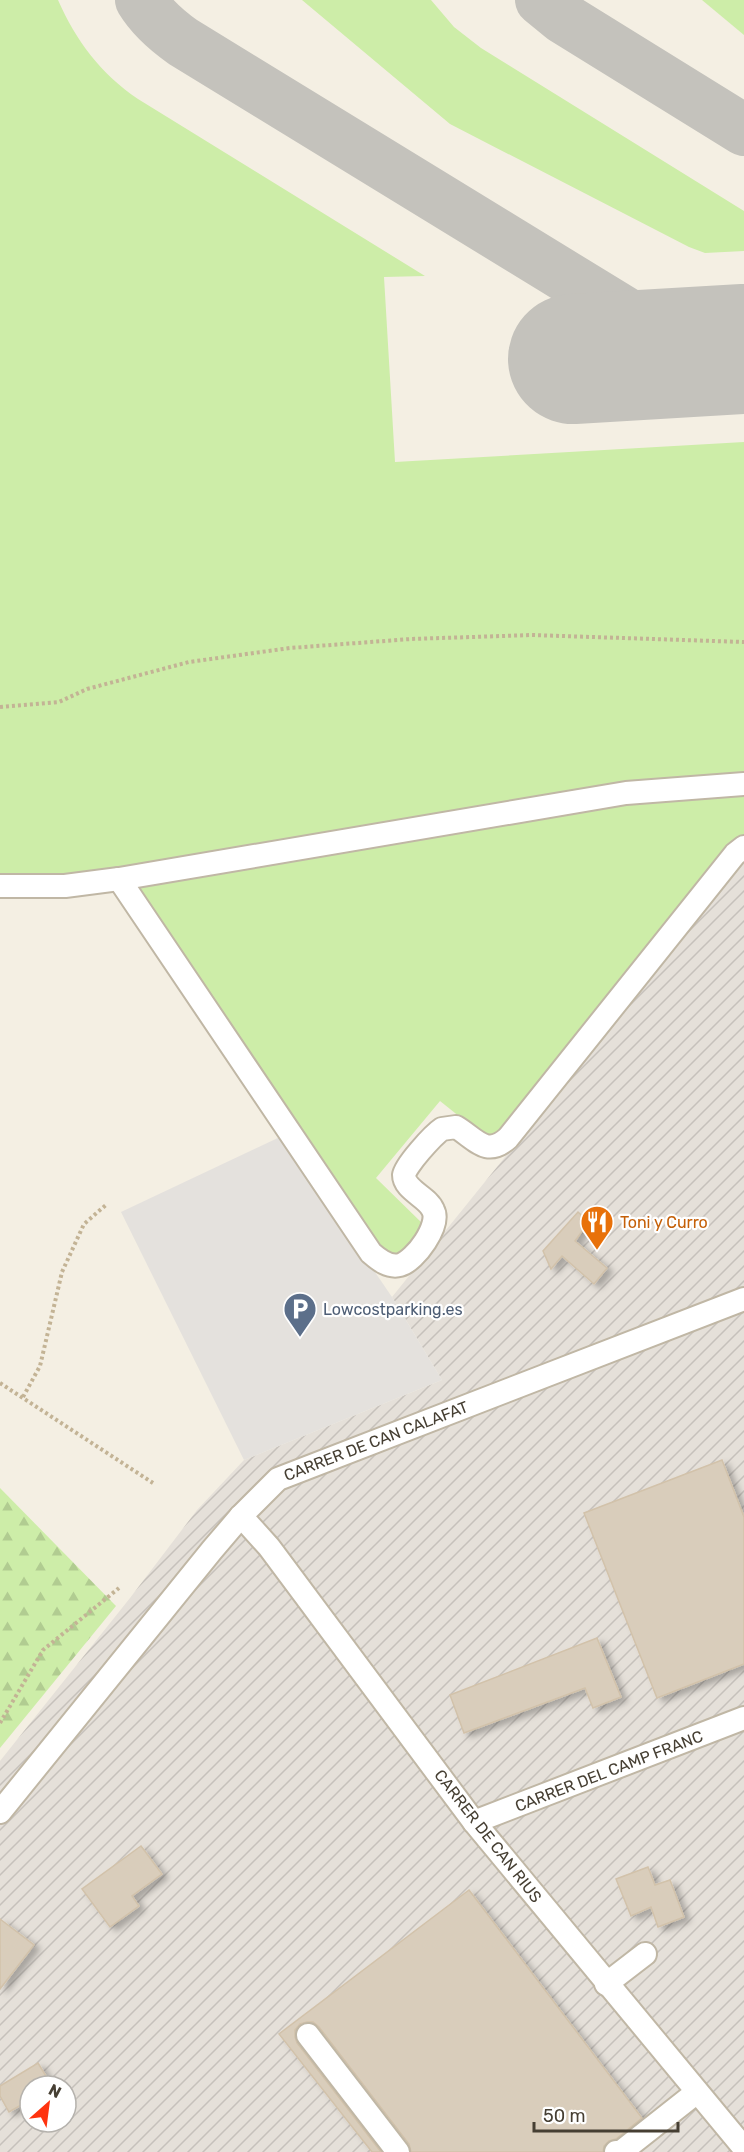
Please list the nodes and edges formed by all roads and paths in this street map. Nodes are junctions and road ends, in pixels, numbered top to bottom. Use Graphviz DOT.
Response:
graph roads {
  1 [pos="744,642"];
  2 [pos="0,707"];
  3 [pos="744,784"];
  4 [pos="744,847"];
  5 [pos="119,879"];
  6 [pos="0,886"];
  7 [pos="107,1204"];
  8 [pos="744,1299"];
  9 [pos="0,1383"];
  10 [pos="23,1397"];
  11 [pos="153,1483"];
  12 [pos="241,1516"];
  13 [pos="119,1588"];
  14 [pos="744,1718"];
  15 [pos="0,1723"];
  16 [pos="0,1812"];
  17 [pos="474,1822"];
  18 [pos="645,1954"];
  19 [pos="606,1984"];
  20 [pos="308,2035"];
  21 [pos="697,2092"];
  22 [pos="744,2148"];
  23 [pos="398,2152"];
  24 [pos="616,2152"];
  1 -- 2 [label="path"];
  3 -- 5 [label="street"];
  4 -- 5 [label="street"];
  5 -- 6 [label="street"];
  7 -- 10 [label="path"];
  8 -- 12 [label="street, CARRER DE CAN CALAFAT"];
  9 -- 10 [label="path"];
  10 -- 11 [label="path"];
  12 -- 16 [label="street, CARRER DE CAN CALAFAT"];
  12 -- 17 [label="street, CARRER DE CAN RIUS"];
  13 -- 15 [label="path"];
  14 -- 17 [label="street, CARRER DEL CAMP FRANC"];
  17 -- 19 [label="street, CARRER DE CAN RIUS"];
  18 -- 19 [label="street"];
  19 -- 21 [label="street, CARRER DE CAN RIUS"];
  20 -- 23 [label="street"];
  21 -- 22 [label="street, CARRER DE CAN RIUS"];
  21 -- 24 [label="street"];
}
